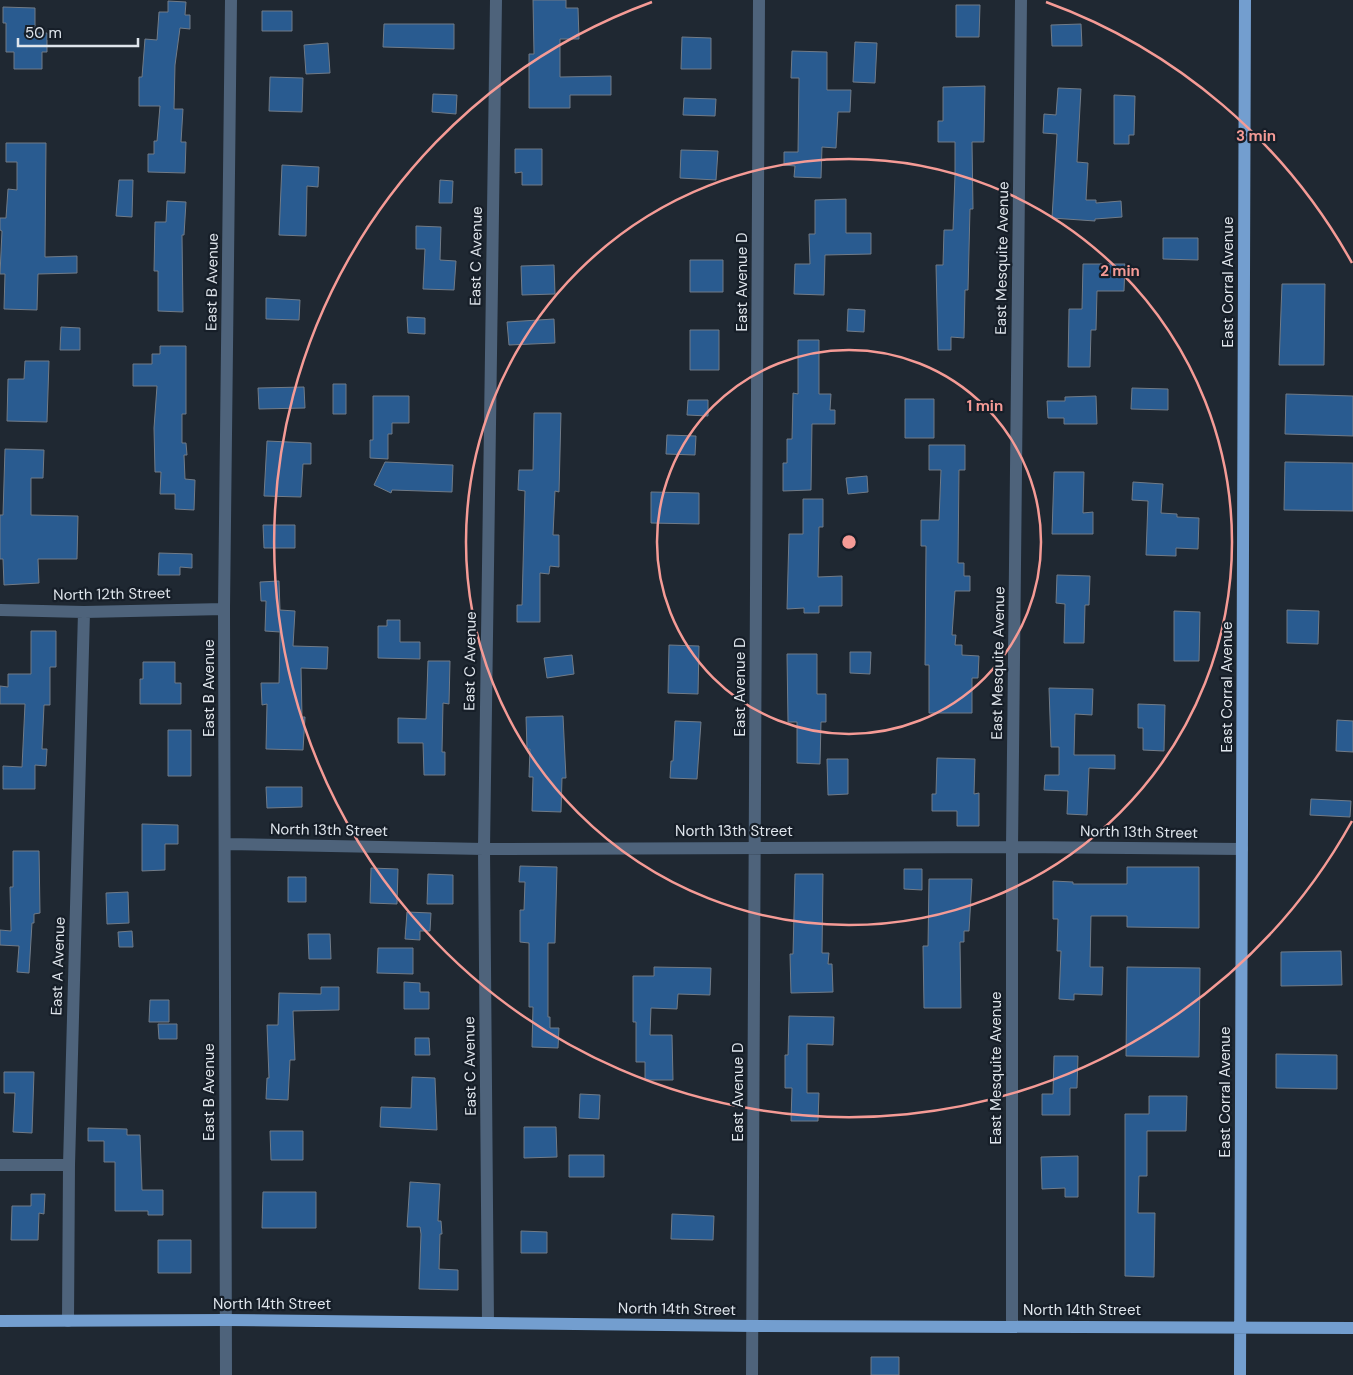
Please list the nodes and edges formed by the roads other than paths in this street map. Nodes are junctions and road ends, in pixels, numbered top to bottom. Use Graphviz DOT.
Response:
graph roads {
  1 [pos="231,0"];
  2 [pos="496,0"];
  3 [pos="759,0"];
  4 [pos="1021,0"];
  5 [pos="1245,0"];
  6 [pos="224,608"];
  7 [pos="0,610"];
  8 [pos="84,612"];
  9 [pos="226,844"];
  10 [pos="1012,847"];
  11 [pos="755,848"];
  12 [pos="484,849"];
  13 [pos="1242,849"];
  14 [pos="0,1165"];
  15 [pos="69,1165"];
  16 [pos="226,1320"];
  17 [pos="0,1321"];
  18 [pos="68,1321"];
  19 [pos="488,1323"];
  20 [pos="754,1326"];
  21 [pos="1012,1326"];
  22 [pos="1241,1327"];
  23 [pos="1353,1328"];
  24 [pos="226,1375"];
  25 [pos="752,1375"];
  26 [pos="1240,1375"];
  1 -- 6 [label="street, East B Avenue"];
  2 -- 12 [label="street, East C Avenue"];
  3 -- 11 [label="street, East Avenue D"];
  4 -- 10 [label="street, East Mesquite Avenue"];
  5 -- 13 [label="main road, East Corral Avenue"];
  6 -- 8 [label="street, North 12th Street"];
  6 -- 9 [label="street, East B Avenue"];
  7 -- 8 [label="street, North 12th Street"];
  8 -- 15 [label="street, East A Avenue"];
  9 -- 12 [label="street, North 13th Street"];
  9 -- 16 [label="street, East B Avenue"];
  10 -- 11 [label="street, North 13th Street"];
  10 -- 13 [label="street, North 13th Street"];
  10 -- 21 [label="street, East Mesquite Avenue"];
  11 -- 12 [label="street, North 13th Street"];
  11 -- 20 [label="street, East Avenue D"];
  12 -- 19 [label="street, East C Avenue"];
  13 -- 22 [label="main road, East Corral Avenue"];
  14 -- 15 [label="street"];
  15 -- 18 [label="street, East A Avenue"];
  16 -- 18 [label="main road, North 14th Street"];
  16 -- 19 [label="main road, North 14th Street"];
  16 -- 24 [label="street, East B Avenue"];
  17 -- 18 [label="main road, North 14th Street"];
  19 -- 20 [label="main road, North 14th Street"];
  20 -- 21 [label="main road, North 14th Street"];
  20 -- 25 [label="street, East Avenue D"];
  21 -- 22 [label="main road, North 14th Street"];
  22 -- 23 [label="main road, North 14th Street"];
  22 -- 26 [label="main road, East Corral Avenue"];
}
